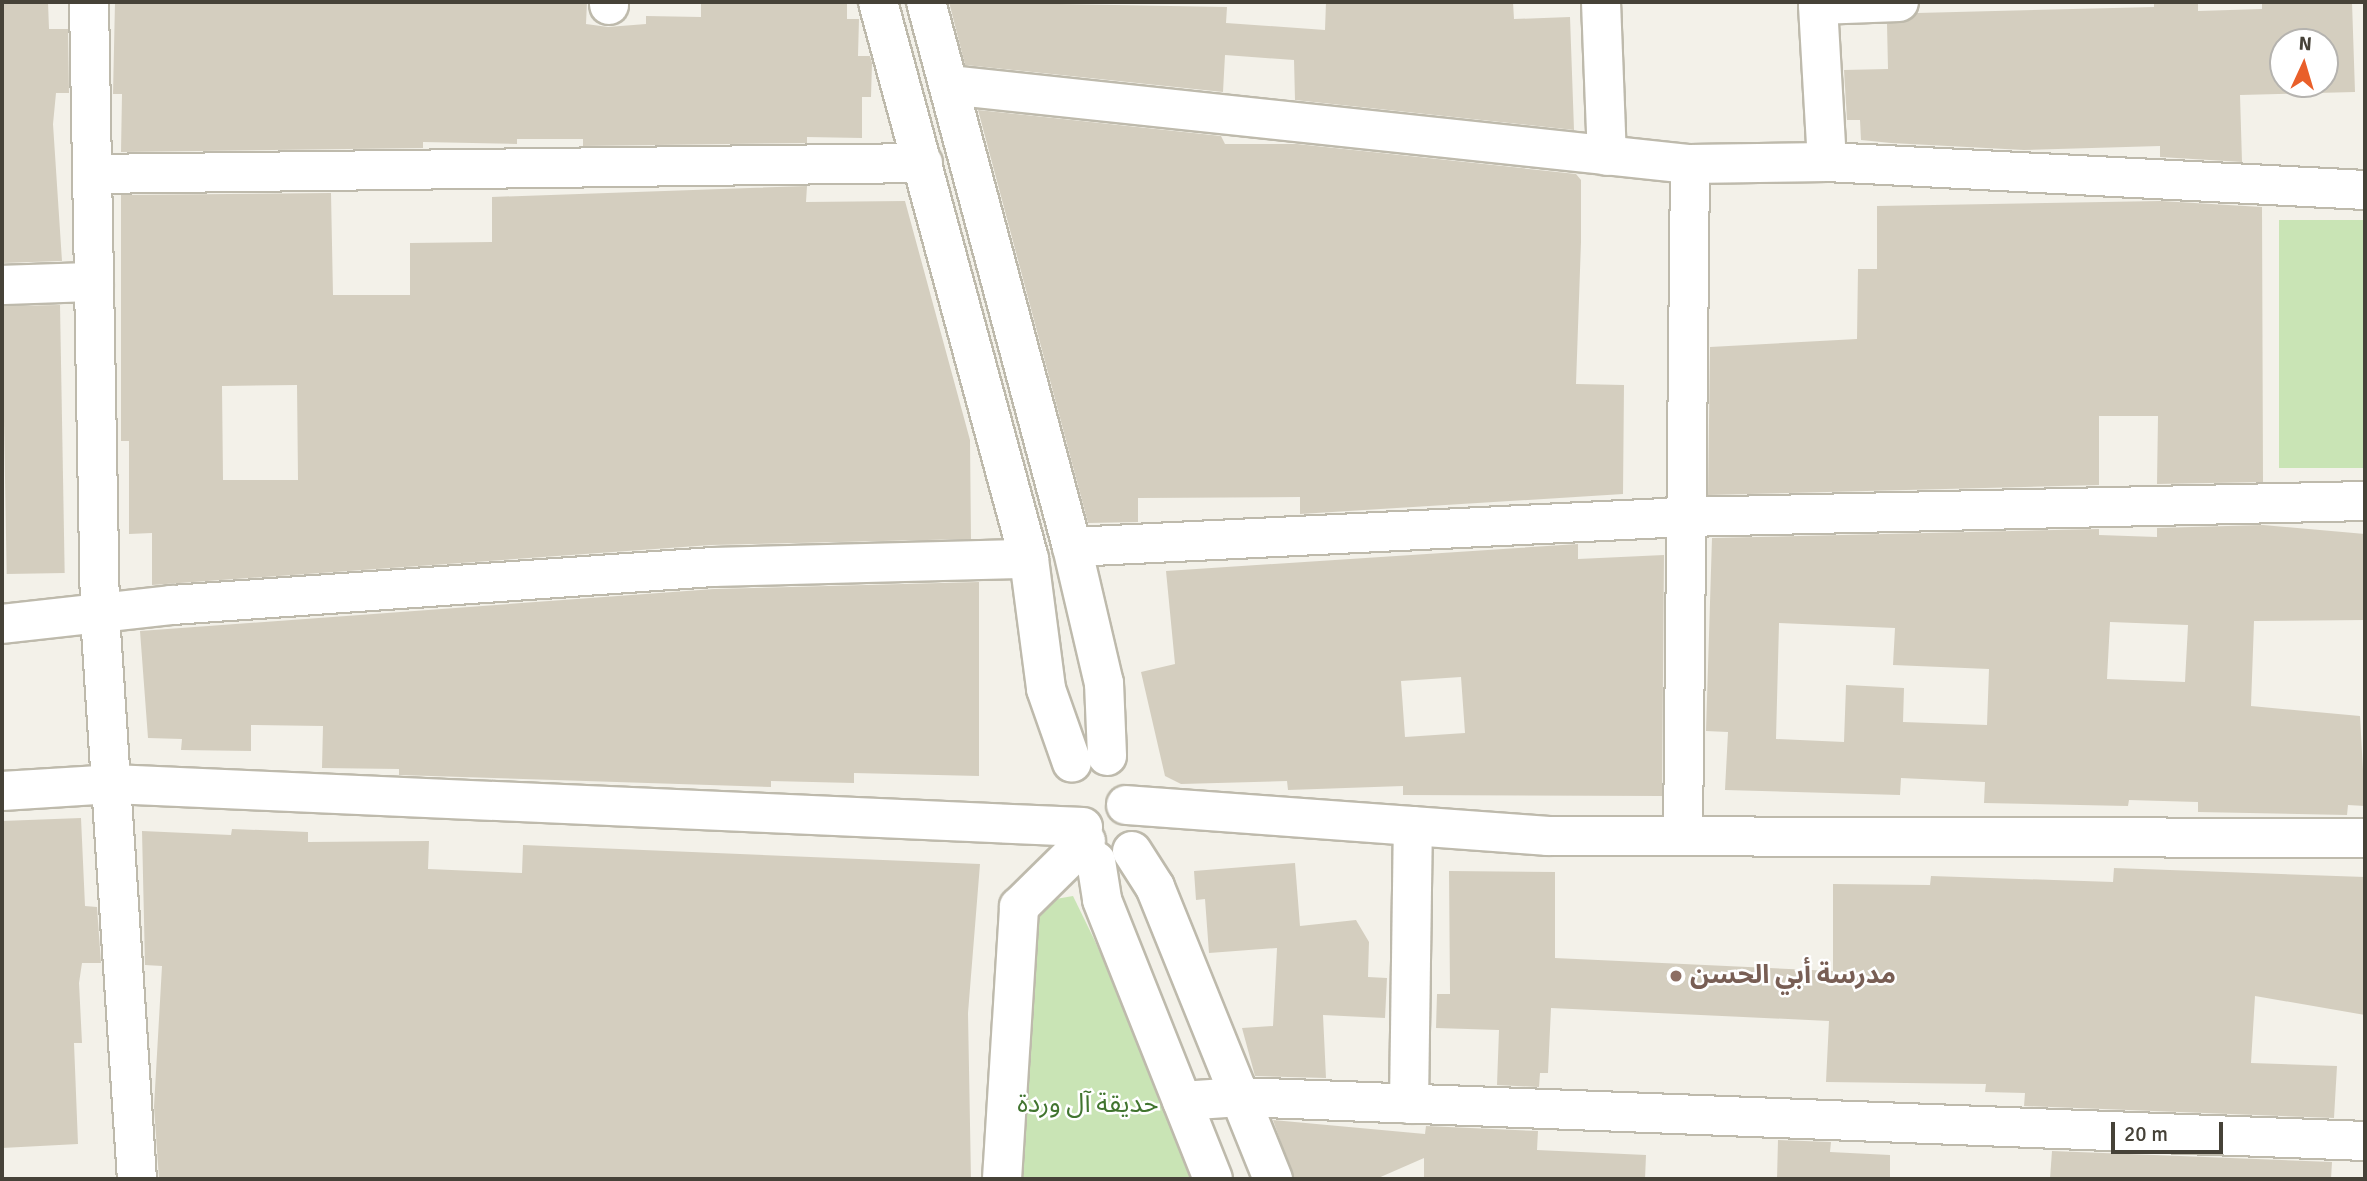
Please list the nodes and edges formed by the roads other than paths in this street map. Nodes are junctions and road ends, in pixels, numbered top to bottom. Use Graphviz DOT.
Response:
graph roads {
  1 [pos="89,2"];
  2 [pos="878,2"];
  3 [pos="926,2"];
  4 [pos="1601,2"];
  5 [pos="1899,2"];
  6 [pos="949,85"];
  7 [pos="1607,156"];
  8 [pos="1827,162"];
  9 [pos="923,163"];
  10 [pos="1690,164"];
  11 [pos="92,174"];
  12 [pos="2365,190"];
  13 [pos="94,282"];
  14 [pos="2,285"];
  15 [pos="2365,501"];
  16 [pos="1686,517"];
  17 [pos="1072,547"];
  18 [pos="1029,559"];
  19 [pos="100,615"];
  20 [pos="2,624"];
  21 [pos="1090,760"];
  22 [pos="112,785"];
  23 [pos="2,791"];
  24 [pos="1126,805"];
  25 [pos="1413,826"];
  26 [pos="1683,834"];
  27 [pos="2365,838"];
  28 [pos="1088,843"];
  29 [pos="1132,851"];
  30 [pos="1240,1097"];
  31 [pos="1182,1101"];
  32 [pos="1409,1104"];
  33 [pos="2365,1141"];
  34 [pos="136,1179"];
  35 [pos="1002,1179"];
  36 [pos="1213,1179"];
  37 [pos="1273,1179"];
  1 -- 11 [label="street"];
  2 -- 9 [label="street"];
  3 -- 6 [label="street"];
  4 -- 7 [label="street"];
  5 -- 8 [label="street"];
  6 -- 7 [label="street"];
  6 -- 17 [label="street"];
  7 -- 10 [label="street"];
  8 -- 10 [label="street"];
  8 -- 12 [label="street"];
  9 -- 11 [label="street"];
  9 -- 18 [label="street"];
  10 -- 16 [label="street"];
  11 -- 13 [label="street"];
  13 -- 14 [label="street"];
  13 -- 19 [label="street"];
  15 -- 16 [label="street"];
  16 -- 17 [label="street"];
  16 -- 26 [label="street"];
  17 -- 21 [label="street"];
  18 -- 19 [label="street"];
  18 -- 21 [label="street"];
  19 -- 20 [label="street"];
  19 -- 22 [label="street"];
  21 -- 24 [label="street"];
  21 -- 28 [label="street"];
  22 -- 23 [label="street"];
  22 -- 28 [label="street"];
  22 -- 34 [label="street"];
  24 -- 25 [label="street"];
  24 -- 29 [label="street"];
  25 -- 26 [label="street"];
  25 -- 32 [label="street"];
  26 -- 27 [label="street"];
  28 -- 29 [label="street"];
  28 -- 31 [label="street"];
  28 -- 35 [label="street"];
  29 -- 30 [label="street"];
  30 -- 31 [label="street"];
  30 -- 32 [label="street"];
  30 -- 37 [label="street"];
  31 -- 36 [label="street"];
  32 -- 33 [label="street"];
}
